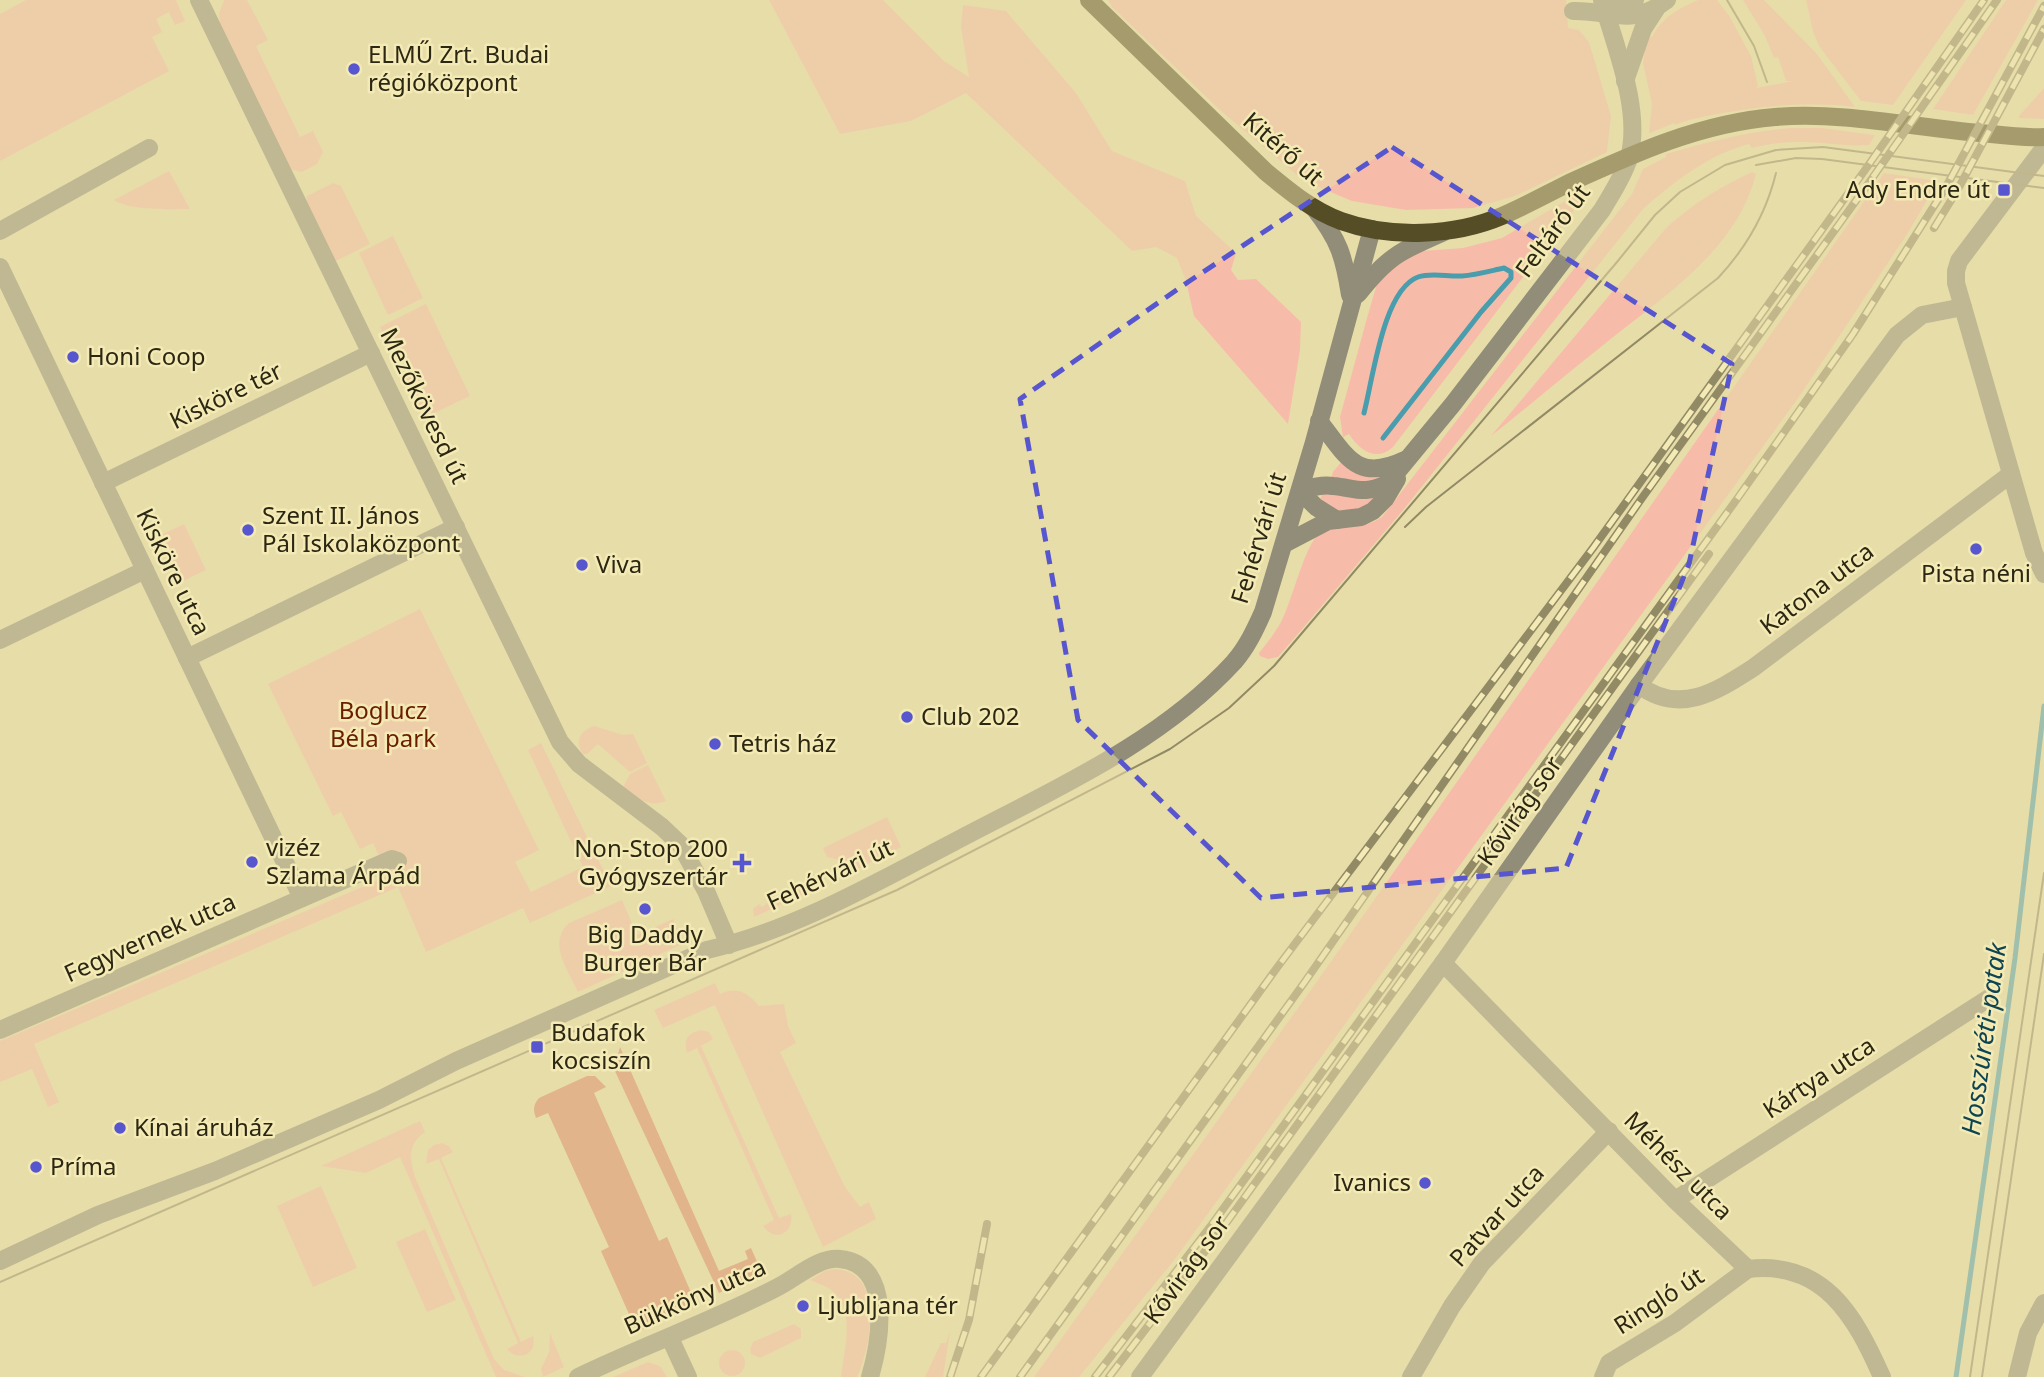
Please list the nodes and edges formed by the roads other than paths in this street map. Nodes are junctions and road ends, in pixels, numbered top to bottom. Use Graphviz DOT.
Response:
graph roads {
  1 [pos="199,0"];
  2 [pos="1089,0"];
  3 [pos="1635,0"];
  4 [pos="1661,4"];
  5 [pos="1604,6"];
  6 [pos="1573,11"];
  7 [pos="1625,81"];
  8 [pos="2044,137"];
  9 [pos="149,148"];
  10 [pos="2044,148"];
  11 [pos="1314,208"];
  12 [pos="1372,229"];
  13 [pos="0,231"];
  14 [pos="1445,231"];
  15 [pos="0,267"];
  16 [pos="1351,302"];
  17 [pos="1963,307"];
  18 [pos="371,353"];
  19 [pos="1319,421"];
  20 [pos="1411,457"];
  21 [pos="2011,474"];
  22 [pos="103,483"];
  23 [pos="1300,491"];
  24 [pos="1337,520"];
  25 [pos="456,527"];
  26 [pos="1284,544"];
  27 [pos="145,570"];
  28 [pos="2044,573"];
  29 [pos="0,640"];
  30 [pos="187,658"];
  31 [pos="1639,685"];
  32 [pos="398,861"];
  33 [pos="302,898"];
  34 [pos="729,945"];
  35 [pos="1443,962"];
  36 [pos="1989,998"];
  37 [pos="0,1030"];
  38 [pos="1609,1131"];
  39 [pos="1675,1200"];
  40 [pos="0,1261"];
  41 [pos="1748,1269"];
  42 [pos="2044,1303"];
  43 [pos="670,1338"];
  44 [pos="579,1377"];
  45 [pos="688,1377"];
  46 [pos="870,1377"];
  47 [pos="1140,1377"];
  48 [pos="1411,1377"];
  49 [pos="1603,1377"];
  50 [pos="1882,1377"];
  51 [pos="2017,1377"];
  1 -- 18 [label="street, Mezőkövesd út"];
  2 -- 11 [label="main road, Kitérő út"];
  3 -- 5 [label="street"];
  4 -- 5 [label="street"];
  4 -- 7 [label="street"];
  5 -- 6 [label="street"];
  5 -- 7 [label="street, Feltáró út"];
  7 -- 20 [label="street, Feltáró út"];
  8 -- 14 [label="main road, Kitérő út"];
  9 -- 13 [label="street"];
  10 -- 17 [label="street"];
  11 -- 12 [label="main road, Kitérő út"];
  11 -- 16 [label="street"];
  12 -- 14 [label="main road, Kitérő út"];
  12 -- 16 [label="street, Fehérvári út"];
  14 -- 16 [label="street"];
  15 -- 22 [label="street, Kisköre utca"];
  16 -- 19 [label="street, Fehérvári út"];
  17 -- 21 [label="street"];
  17 -- 31 [label="street, Kővirág sor"];
  18 -- 22 [label="street, Kisköre tér"];
  18 -- 25 [label="street, Mezőkövesd út"];
  19 -- 20 [label="street"];
  19 -- 23 [label="street, Fehérvári út"];
  20 -- 23 [label="street, Feltáró út"];
  20 -- 24 [label="street, Feltáró út"];
  21 -- 28 [label="street"];
  21 -- 31 [label="street, Katona utca"];
  22 -- 27 [label="street, Kisköre utca"];
  23 -- 24 [label="street"];
  23 -- 26 [label="street, Fehérvári út"];
  24 -- 26 [label="street, Feltáró út"];
  25 -- 30 [label="street"];
  25 -- 34 [label="street, Mezőkövesd út"];
  26 -- 34 [label="street, Fehérvári út"];
  27 -- 29 [label="street"];
  27 -- 30 [label="street, Kisköre utca"];
  30 -- 33 [label="street, Kisköre utca"];
  31 -- 35 [label="street, Kővirág sor"];
  32 -- 33 [label="street, Fegyvernek utca"];
  33 -- 37 [label="street, Fegyvernek utca"];
  34 -- 40 [label="street, Fehérvári út"];
  35 -- 38 [label="street, Méhész utca"];
  35 -- 47 [label="street, Kővirág sor"];
  36 -- 39 [label="street, Kártya utca"];
  38 -- 39 [label="street, Méhész utca"];
  38 -- 48 [label="street, Patvar utca"];
  39 -- 41 [label="street, Méhész utca"];
  41 -- 49 [label="street, Ringló út"];
  41 -- 50 [label="street"];
  42 -- 51 [label="street"];
  43 -- 44 [label="street, Bükköny utca"];
  43 -- 45 [label="street"];
  43 -- 46 [label="street, Bükköny utca"];
}
